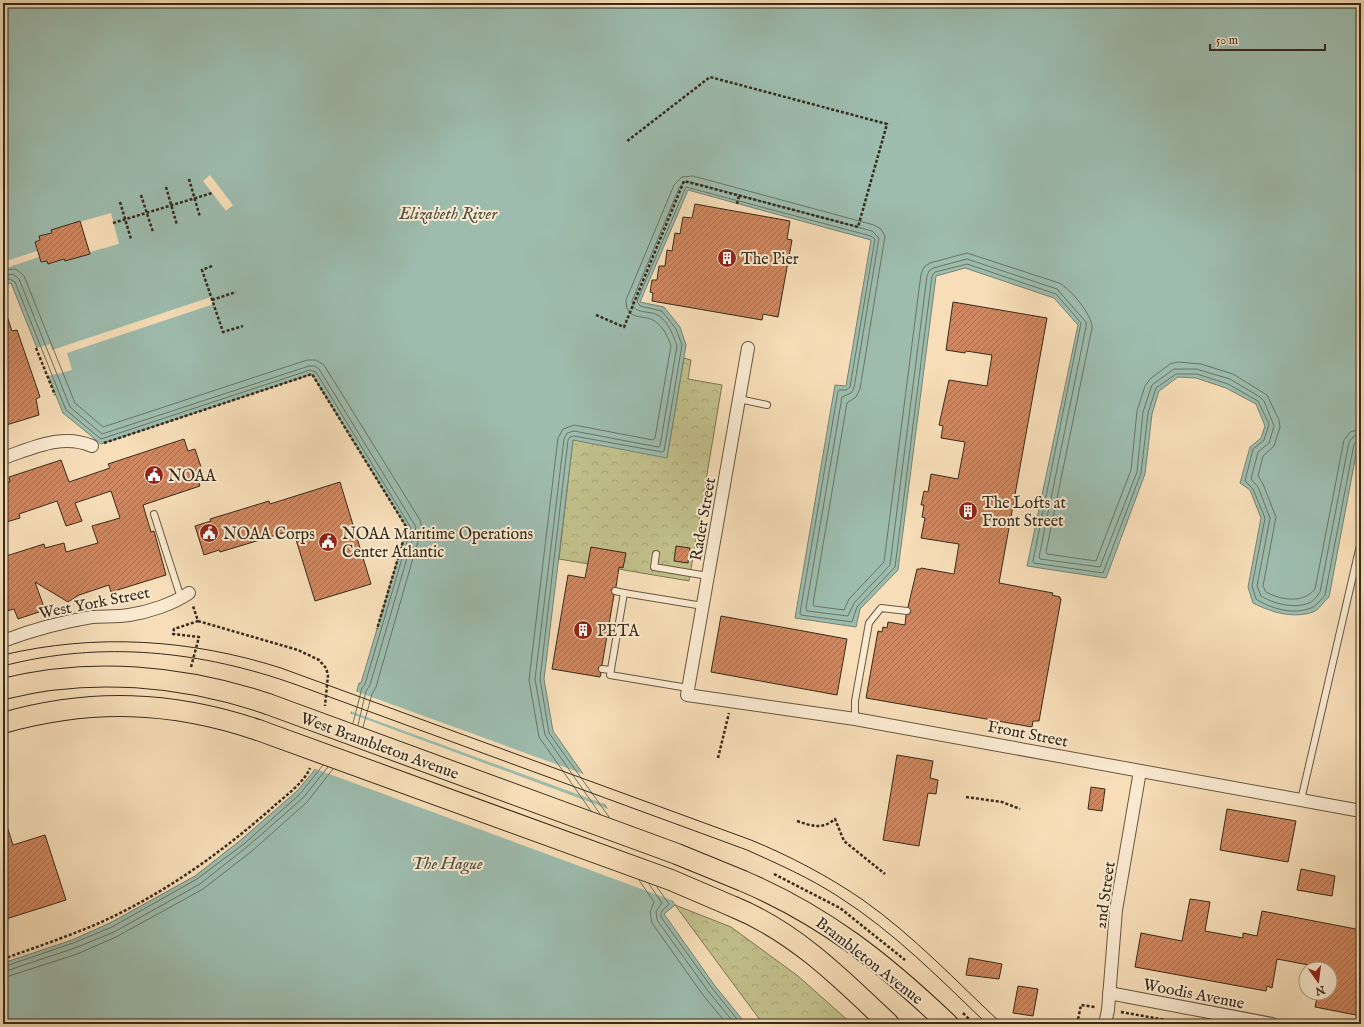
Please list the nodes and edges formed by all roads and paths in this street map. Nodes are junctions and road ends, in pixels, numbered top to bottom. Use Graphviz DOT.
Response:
graph roads {
  1 [pos="626,142"];
  2 [pos="188,179"];
  3 [pos="166,187"];
  4 [pos="212,193"];
  5 [pos="141,195"];
  6 [pos="739,196"];
  7 [pos="194,198"];
  8 [pos="120,202"];
  9 [pos="737,204"];
  10 [pos="172,205"];
  11 [pos="147,213"];
  12 [pos="200,217"];
  13 [pos="126,220"];
  14 [pos="114,223"];
  15 [pos="177,225"];
  16 [pos="153,232"];
  17 [pos="131,239"];
  18 [pos="212,266"];
  19 [pos="236,292"];
  20 [pos="212,300"];
  21 [pos="596,315"];
  22 [pos="243,326"];
  23 [pos="36,348"];
  24 [pos="748,348"];
  25 [pos="55,395"];
  26 [pos="739,399"];
  27 [pos="767,405"];
  28 [pos="97,445"];
  29 [pos="3,458"];
  30 [pos="154,514"];
  31 [pos="1361,541"];
  32 [pos="656,554"];
  33 [pos="708,576"];
  34 [pos="615,591"];
  35 [pos="624,592"];
  36 [pos="185,595"];
  37 [pos="703,606"];
  38 [pos="907,611"];
  39 [pos="198,621"];
  40 [pos="377,629"];
  41 [pos="3,641"];
  42 [pos="196,669"];
  43 [pos="602,669"];
  44 [pos="611,670"];
  45 [pos="3,688"];
  46 [pos="688,692"];
  47 [pos="731,701"];
  48 [pos="324,711"];
  49 [pos="855,718"];
  50 [pos="3,723"];
  51 [pos="718,758"];
  52 [pos="311,763"];
  53 [pos="1140,771"];
  54 [pos="966,797"];
  55 [pos="1301,800"];
  56 [pos="1020,809"];
  57 [pos="1361,811"];
  58 [pos="797,821"];
  59 [pos="885,874"];
  60 [pos="743,881"];
  61 [pos="734,907"];
  62 [pos="3,959"];
  63 [pos="1110,993"];
  64 [pos="1081,1005"];
  65 [pos="1135,1015"];
  66 [pos="889,1024"];
  67 [pos="948,1024"];
  68 [pos="1078,1024"];
  69 [pos="1105,1024"];
  70 [pos="1188,1024"];
  71 [pos="1272,1024"];
  1 -- 6 [label="path"];
  2 -- 7 [label="path"];
  3 -- 10 [label="path"];
  4 -- 7 [label="path"];
  5 -- 11 [label="path"];
  6 -- 9 [label="path"];
  6 -- 21 [label="path"];
  7 -- 10 [label="path"];
  7 -- 12 [label="path"];
  8 -- 13 [label="path"];
  10 -- 11 [label="path"];
  10 -- 15 [label="path"];
  11 -- 13 [label="path"];
  11 -- 16 [label="path"];
  13 -- 14 [label="path"];
  13 -- 17 [label="path"];
  18 -- 20 [label="path"];
  19 -- 20 [label="path"];
  20 -- 22 [label="path"];
  23 -- 25 [label="path"];
  24 -- 26 [label="street, Rader Street"];
  26 -- 27 [label="lane"];
  26 -- 33 [label="street, Rader Street"];
  28 -- 29 [label="street"];
  28 -- 40 [label="path"];
  30 -- 36 [label="lane"];
  31 -- 55 [label="lane"];
  32 -- 33 [label="lane"];
  33 -- 37 [label="street, Rader Street"];
  34 -- 35 [label="lane"];
  35 -- 37 [label="lane"];
  35 -- 44 [label="lane"];
  36 -- 39 [label="path"];
  36 -- 41 [label="street, West York Street"];
  37 -- 46 [label="street, Rader Street"];
  38 -- 49 [label="lane"];
  39 -- 42 [label="path"];
  39 -- 48 [label="path"];
  43 -- 44 [label="lane"];
  44 -- 46 [label="lane"];
  45 -- 60 [label="main road, West Brambleton Avenue, bridge"];
  46 -- 47 [label="street, Front Street"];
  47 -- 49 [label="street, Front Street"];
  47 -- 51 [label="path"];
  49 -- 53 [label="street, Front Street"];
  50 -- 61 [label="main road, West Brambleton Avenue, bridge"];
  52 -- 62 [label="path"];
  53 -- 55 [label="street, Front Street"];
  53 -- 63 [label="street, 2nd Street"];
  54 -- 56 [label="path"];
  55 -- 57 [label="street, Front Street"];
  58 -- 59 [label="path"];
  60 -- 67 [label="main road, Brambleton Avenue"];
  61 -- 66 [label="main road, Brambleton Avenue"];
  63 -- 69 [label="street, 2nd Street"];
  63 -- 71 [label="street, Woodis Avenue"];
  64 -- 68 [label="path"];
  65 -- 70 [label="path"];
}
